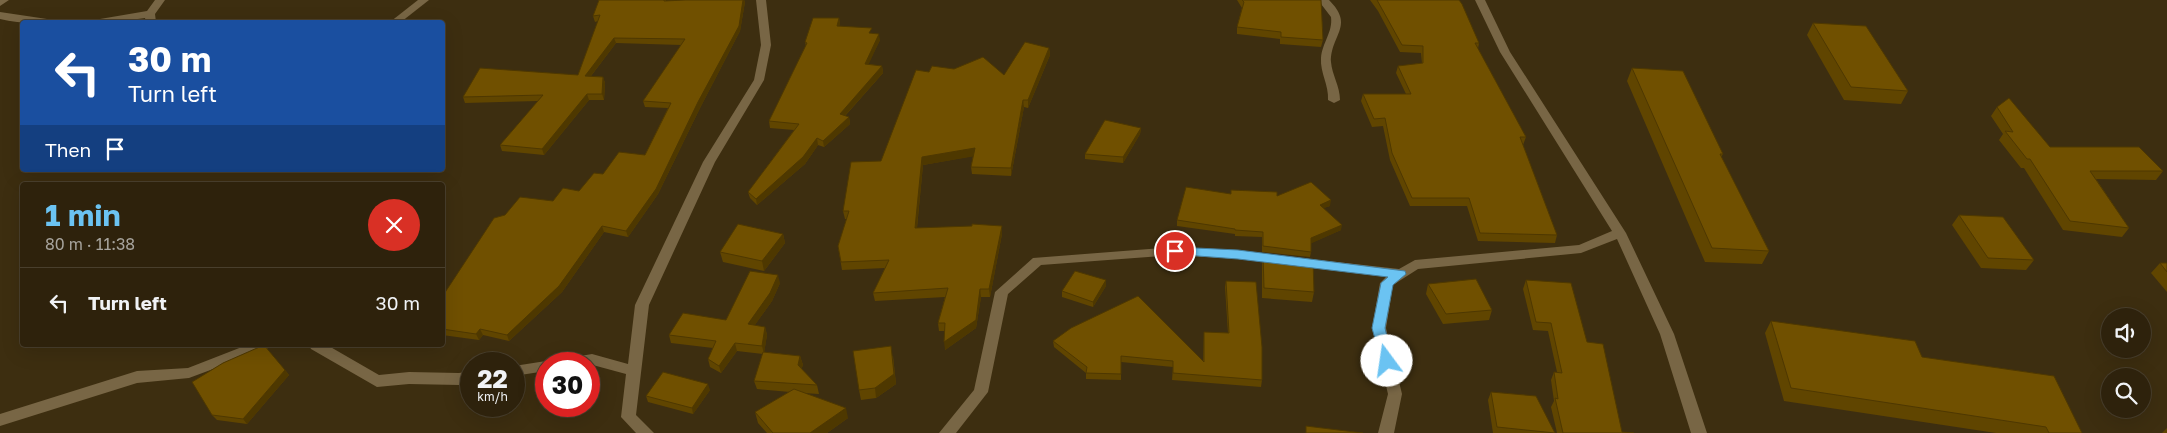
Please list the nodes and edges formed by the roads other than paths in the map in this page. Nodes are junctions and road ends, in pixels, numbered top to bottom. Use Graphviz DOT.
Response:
graph roads {
  1 [pos="4,0"];
  2 [pos="160,0"];
  3 [pos="424,0"];
  4 [pos="761,0"];
  5 [pos="1323,0"];
  6 [pos="1480,0"];
  7 [pos="0,4"];
  8 [pos="0,15"];
  9 [pos="150,18"];
  10 [pos="30,20"];
  11 [pos="125,20"];
  12 [pos="398,20"];
  13 [pos="1334,100"];
  14 [pos="1620,233"];
  15 [pos="1400,274"];
  16 [pos="257,347"];
  17 [pos="319,347"];
  18 [pos="600,361"];
  19 [pos="634,371"];
  20 [pos="460,377"];
  21 [pos="0,420"];
  22 [pos="646,433"];
  23 [pos="947,433"];
  24 [pos="1386,433"];
  25 [pos="1699,433"];
  1 -- 7 [label="street"];
  2 -- 9 [label="street"];
  3 -- 12 [label="street"];
  4 -- 19 [label="street"];
  5 -- 13 [label="street"];
  6 -- 14 [label="street"];
  8 -- 10 [label="street"];
  9 -- 11 [label="street"];
  14 -- 15 [label="street"];
  14 -- 25 [label="street"];
  15 -- 23 [label="street"];
  15 -- 24 [label="street"];
  16 -- 21 [label="street"];
  17 -- 20 [label="street"];
  18 -- 19 [label="street"];
  19 -- 22 [label="street"];
}
